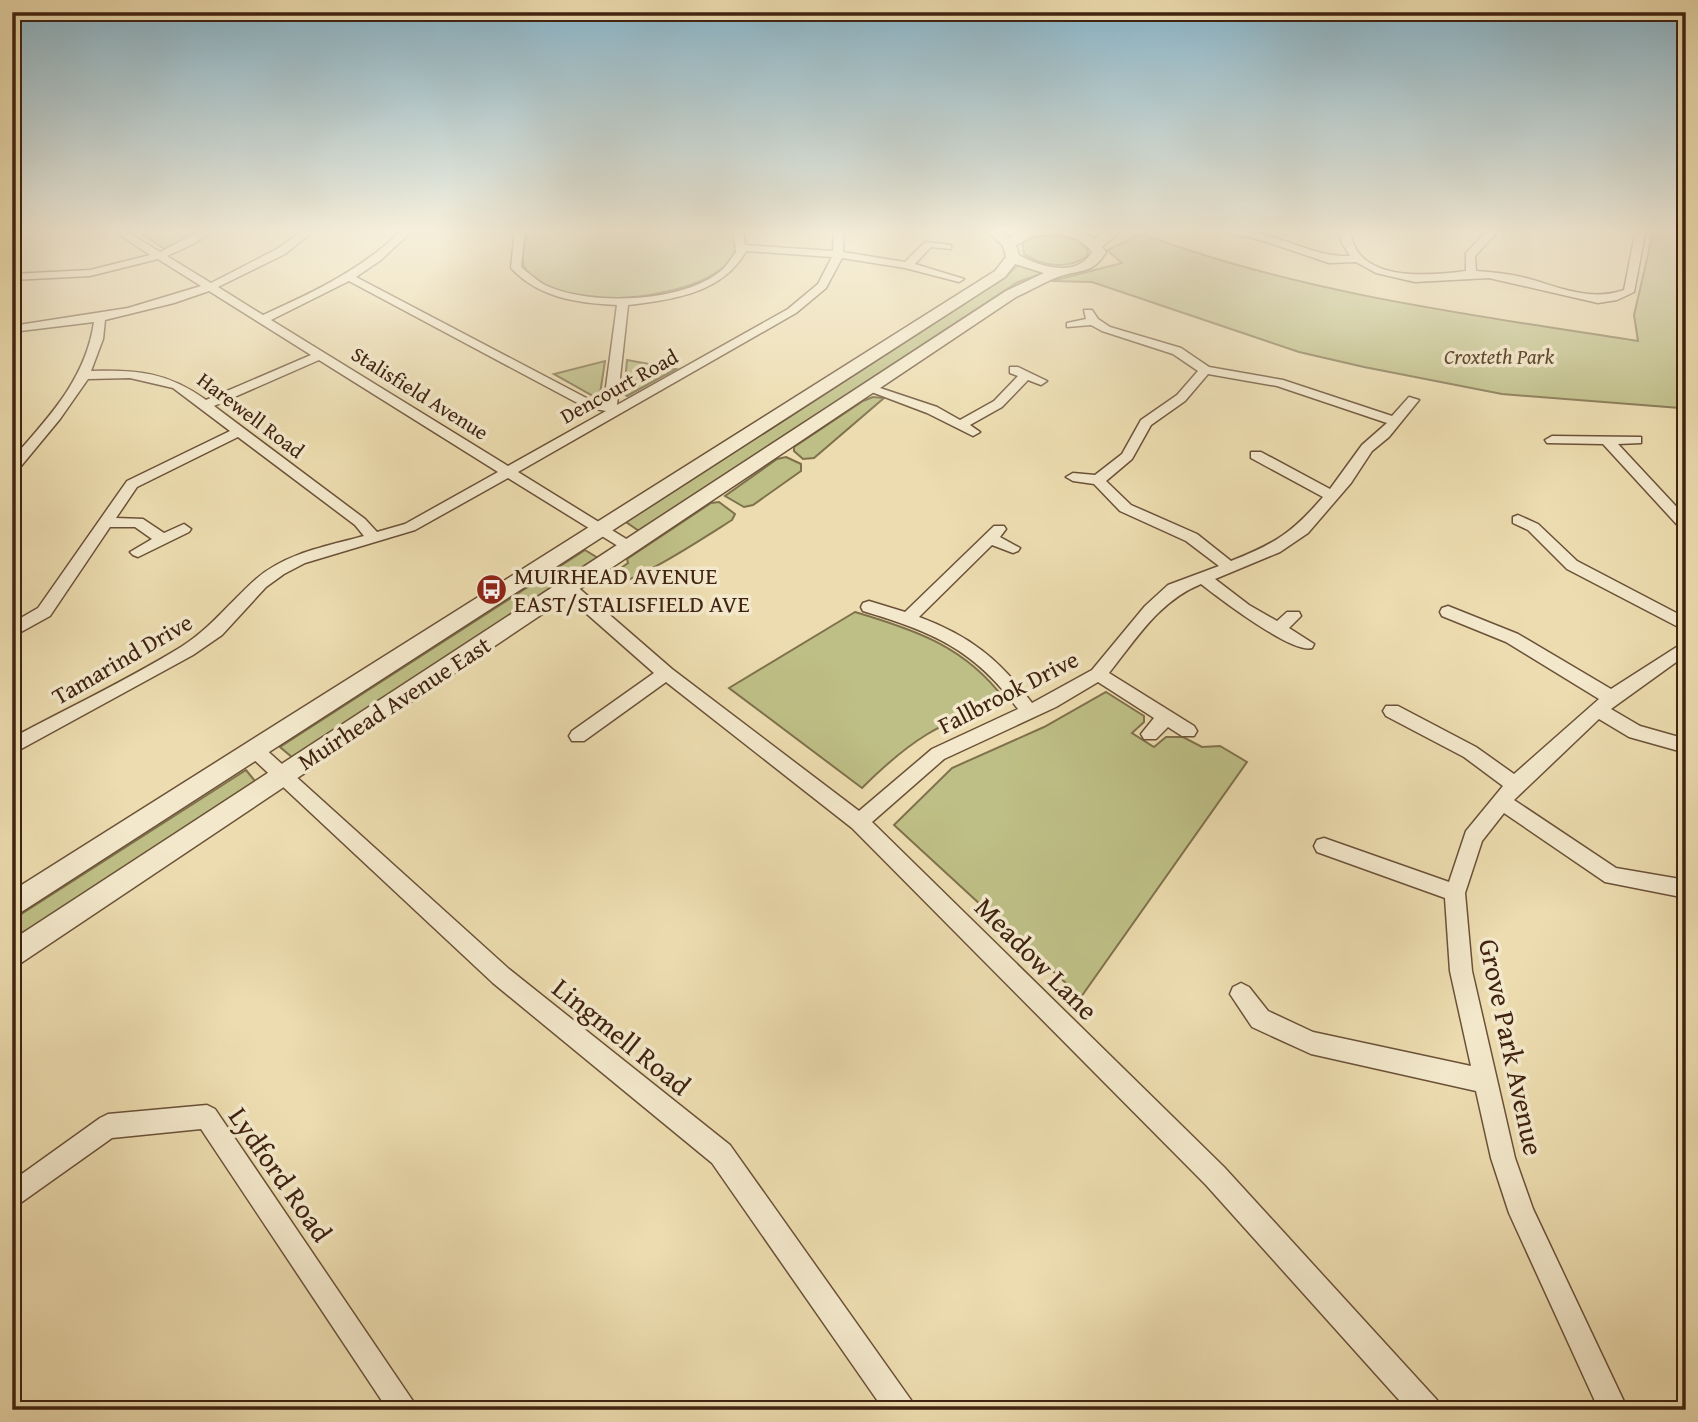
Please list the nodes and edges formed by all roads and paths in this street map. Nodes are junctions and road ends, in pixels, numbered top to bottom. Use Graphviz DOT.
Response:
graph roads {
  1 [pos="179,295"];
  2 [pos="223,295"];
  3 [pos="311,295"];
  4 [pos="384,295"];
  5 [pos="559,295"];
  6 [pos="668,295"];
  7 [pos="814,295"];
  8 [pos="966,295"];
  9 [pos="1009,295"];
  10 [pos="1576,295"];
  11 [pos="1622,295"];
  12 [pos="623,303"];
  13 [pos="100,317"];
  14 [pos="263,319"];
  15 [pos="1071,325"];
  16 [pos="12,329"];
  17 [pos="321,355"];
  18 [pos="1205,369"];
  19 [pos="84,375"];
  20 [pos="1041,381"];
  21 [pos="867,388"];
  22 [pos="1413,400"];
  23 [pos="206,405"];
  24 [pos="612,409"];
  25 [pos="1395,421"];
  26 [pos="238,432"];
  27 [pos="1552,440"];
  28 [pos="1607,440"];
  29 [pos="1636,440"];
  30 [pos="1256,455"];
  31 [pos="1269,464"];
  32 [pos="12,468"];
  33 [pos="506,472"];
  34 [pos="1254,472"];
  35 [pos="1073,477"];
  36 [pos="1098,480"];
  37 [pos="1332,496"];
  38 [pos="1518,520"];
  39 [pos="104,523"];
  40 [pos="1686,526"];
  41 [pos="184,529"];
  42 [pos="600,529"];
  43 [pos="372,538"];
  44 [pos="163,539"];
  45 [pos="631,548"];
  46 [pos="1013,548"];
  47 [pos="138,552"];
  48 [pos="1229,567"];
  49 [pos="1202,578"];
  50 [pos="568,588"];
  51 [pos="869,607"];
  52 [pos="1448,612"];
  53 [pos="1293,616"];
  54 [pos="908,619"];
  55 [pos="1686,625"];
  56 [pos="1277,629"];
  57 [pos="12,631"];
  58 [pos="1306,644"];
  59 [pos="1686,648"];
  60 [pos="666,673"];
  61 [pos="1098,674"];
  62 [pos="1605,704"];
  63 [pos="1392,711"];
  64 [pos="1029,712"];
  65 [pos="1167,716"];
  66 [pos="1188,731"];
  67 [pos="1150,734"];
  68 [pos="578,736"];
  69 [pos="1686,746"];
  70 [pos="12,747"];
  71 [pos="256,751"];
  72 [pos="282,776"];
  73 [pos="1509,794"];
  74 [pos="859,822"];
  75 [pos="1324,846"];
  76 [pos="1686,889"];
  77 [pos="1455,893"];
  78 [pos="12,906"];
  79 [pos="12,956"];
  80 [pos="1241,993"];
  81 [pos="1485,1081"];
  82 [pos="12,1197"];
  83 [pos="405,1410"];
  84 [pos="901,1410"];
  85 [pos="1427,1410"];
  86 [pos="1614,1410"];
  1 -- 13 [label="street"];
  2 -- 14 [label="street, Stalisfield Avenue"];
  3 -- 14 [label="street"];
  4 -- 24 [label="street"];
  5 -- 12 [label="street"];
  6 -- 12 [label="street"];
  7 -- 24 [label="street, Dencourt Road"];
  8 -- 42 [label="street, Muirhead Avenue East"];
  9 -- 21 [label="street, Muirhead Avenue East"];
  10 -- 11 [label="street"];
  12 -- 24 [label="street"];
  13 -- 16 [label="street"];
  13 -- 19 [label="street"];
  14 -- 17 [label="street, Stalisfield Avenue"];
  15 -- 18 [label="street"];
  17 -- 23 [label="street"];
  17 -- 33 [label="street, Stalisfield Avenue"];
  18 -- 25 [label="street"];
  18 -- 36 [label="street"];
  19 -- 23 [label="street, Harewell Road"];
  19 -- 32 [label="street"];
  20 -- 21 [label="street"];
  21 -- 45 [label="street, Muirhead Avenue East"];
  22 -- 25 [label="street, Fallbrook Drive"];
  23 -- 26 [label="street, Harewell Road"];
  24 -- 33 [label="street, Dencourt Road"];
  25 -- 37 [label="street, Fallbrook Drive"];
  26 -- 39 [label="street"];
  26 -- 43 [label="street, Harewell Road"];
  27 -- 28 [label="street"];
  28 -- 29 [label="street"];
  28 -- 40 [label="street"];
  30 -- 31 [label="street"];
  31 -- 34 [label="street"];
  31 -- 37 [label="street"];
  33 -- 42 [label="street, Stalisfield Avenue"];
  33 -- 43 [label="street, Tamarind Drive"];
  35 -- 36 [label="street"];
  36 -- 48 [label="street"];
  37 -- 48 [label="street, Fallbrook Drive"];
  38 -- 55 [label="street"];
  39 -- 44 [label="street"];
  39 -- 57 [label="street"];
  41 -- 44 [label="street"];
  42 -- 45 [label="street, Stalisfield Avenue"];
  42 -- 71 [label="street, Muirhead Avenue East"];
  43 -- 70 [label="street, Tamarind Drive"];
  44 -- 47 [label="street"];
  45 -- 50 [label="street, Muirhead Avenue East"];
  46 -- 54 [label="street"];
  48 -- 49 [label="street, Fallbrook Drive"];
  49 -- 56 [label="street"];
  49 -- 61 [label="street, Fallbrook Drive"];
  50 -- 60 [label="street, Meadow Lane"];
  50 -- 72 [label="street, Muirhead Avenue East"];
  51 -- 54 [label="street"];
  52 -- 62 [label="street"];
  53 -- 56 [label="street"];
  54 -- 64 [label="street"];
  56 -- 58 [label="street"];
  59 -- 62 [label="street, Grove Park Avenue"];
  60 -- 68 [label="street"];
  60 -- 74 [label="street, Meadow Lane"];
  61 -- 64 [label="street, Fallbrook Drive"];
  61 -- 65 [label="street"];
  62 -- 69 [label="street"];
  62 -- 73 [label="street, Grove Park Avenue"];
  63 -- 73 [label="street"];
  64 -- 74 [label="street, Fallbrook Drive"];
  65 -- 66 [label="street"];
  65 -- 67 [label="street"];
  71 -- 72 [label="street, Lingmell Road"];
  71 -- 78 [label="street, Muirhead Avenue East"];
  72 -- 79 [label="street, Muirhead Avenue East"];
  72 -- 84 [label="street, Lingmell Road"];
  73 -- 76 [label="street"];
  73 -- 77 [label="street, Grove Park Avenue"];
  74 -- 85 [label="street, Meadow Lane"];
  75 -- 77 [label="street"];
  77 -- 81 [label="street, Grove Park Avenue"];
  80 -- 81 [label="street"];
  81 -- 86 [label="street, Grove Park Avenue"];
  82 -- 83 [label="street, Lydford Road"];
}
